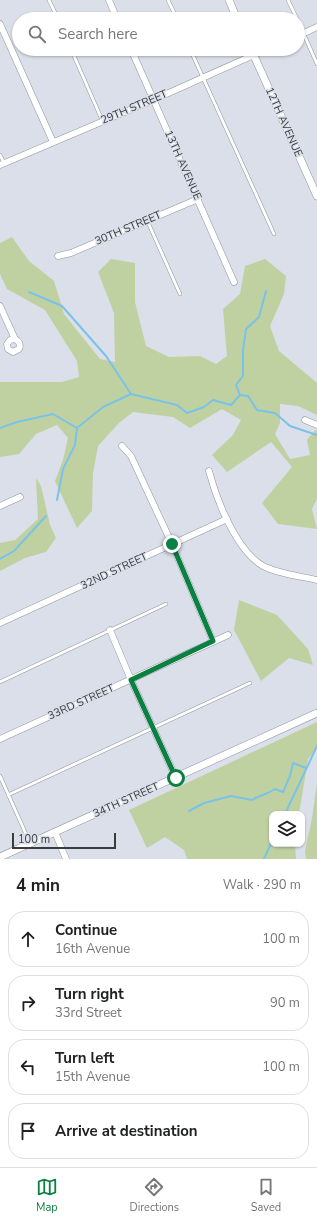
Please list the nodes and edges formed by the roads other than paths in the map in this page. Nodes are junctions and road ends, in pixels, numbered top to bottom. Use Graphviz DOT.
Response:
graph roads {
  1 [pos="49,0"];
  2 [pos="109,0"];
  3 [pos="168,0"];
  4 [pos="229,0"];
  5 [pos="288,0"];
  6 [pos="55,12"];
  7 [pos="114,12"];
  8 [pos="174,12"];
  9 [pos="234,12"];
  10 [pos="293,12"];
  11 [pos="0,24"];
  12 [pos="317,27"];
  13 [pos="305,33"];
  14 [pos="305,42"];
  15 [pos="12,51"];
  16 [pos="14,56"];
  17 [pos="74,56"];
  18 [pos="134,56"];
  19 [pos="193,56"];
  20 [pos="244,56"];
  21 [pos="254,56"];
  22 [pos="317,64"];
  23 [pos="203,78"];
  24 [pos="153,100"];
  25 [pos="102,120"];
  26 [pos="53,142"];
  27 [pos="0,155"];
  28 [pos="2,164"];
  29 [pos="317,196"];
  30 [pos="198,199"];
  31 [pos="147,220"];
  32 [pos="274,234"];
  33 [pos="58,256"];
  34 [pos="234,282"];
  35 [pos="180,294"];
  36 [pos="0,306"];
  37 [pos="15,339"];
  38 [pos="305,420"];
  39 [pos="317,425"];
  40 [pos="122,446"];
  41 [pos="209,471"];
  42 [pos="20,497"];
  43 [pos="0,506"];
  44 [pos="227,519"];
  45 [pos="172,544"];
  46 [pos="317,580"];
  47 [pos="166,604"];
  48 [pos="0,622"];
  49 [pos="110,630"];
  50 [pos="228,635"];
  51 [pos="213,641"];
  52 [pos="131,680"];
  53 [pos="0,682"];
  54 [pos="250,683"];
  55 [pos="317,713"];
  56 [pos="153,727"];
  57 [pos="0,739"];
  58 [pos="0,776"];
  59 [pos="176,778"];
  60 [pos="8,794"];
  61 [pos="55,832"];
  62 [pos="30,844"];
  63 [pos="0,857"];
  64 [pos="66,859"];
  1 -- 6 [label="lane"];
  2 -- 7 [label="street"];
  3 -- 8 [label="lane"];
  4 -- 9 [label="street"];
  5 -- 10 [label="lane"];
  11 -- 15 [label="street"];
  12 -- 13 [label="street"];
  14 -- 22 [label="lane"];
  16 -- 26 [label="street"];
  17 -- 25 [label="lane"];
  18 -- 24 [label="street, 13TH AVENUE"];
  19 -- 23 [label="lane"];
  20 -- 23 [label="street, 29TH STREET"];
  21 -- 29 [label="street, 12TH AVENUE"];
  23 -- 24 [label="street, 29TH STREET"];
  23 -- 32 [label="lane"];
  24 -- 25 [label="street, 29TH STREET"];
  24 -- 30 [label="street, 13TH AVENUE"];
  25 -- 26 [label="street, 29TH STREET"];
  26 -- 28 [label="street, 29TH STREET"];
  27 -- 28 [label="lane"];
  30 -- 31 [label="street, 30TH STREET"];
  30 -- 34 [label="street, 13TH AVENUE"];
  31 -- 33 [label="street, 30TH STREET"];
  31 -- 35 [label="lane"];
  36 -- 37 [label="street"];
  38 -- 39 [label="street"];
  40 -- 45 [label="street"];
  41 -- 44 [label="street"];
  42 -- 43 [label="street"];
  44 -- 45 [label="street, 32ND STREET"];
  44 -- 46 [label="street"];
  45 -- 48 [label="street, 32ND STREET"];
  45 -- 51 [label="street"];
  47 -- 49 [label="lane"];
  49 -- 52 [label="street"];
  49 -- 53 [label="lane"];
  50 -- 51 [label="street, 33RD STREET"];
  51 -- 52 [label="street, 33RD STREET"];
  52 -- 56 [label="street"];
  52 -- 57 [label="street, 33RD STREET"];
  54 -- 56 [label="lane"];
  55 -- 59 [label="street, 34TH STREET"];
  56 -- 59 [label="street"];
  56 -- 60 [label="lane"];
  58 -- 60 [label="lane"];
  59 -- 61 [label="street, 34TH STREET"];
  60 -- 62 [label="lane"];
  61 -- 62 [label="street, 34TH STREET"];
  61 -- 64 [label="street"];
  62 -- 63 [label="street, 34TH STREET"];
}
